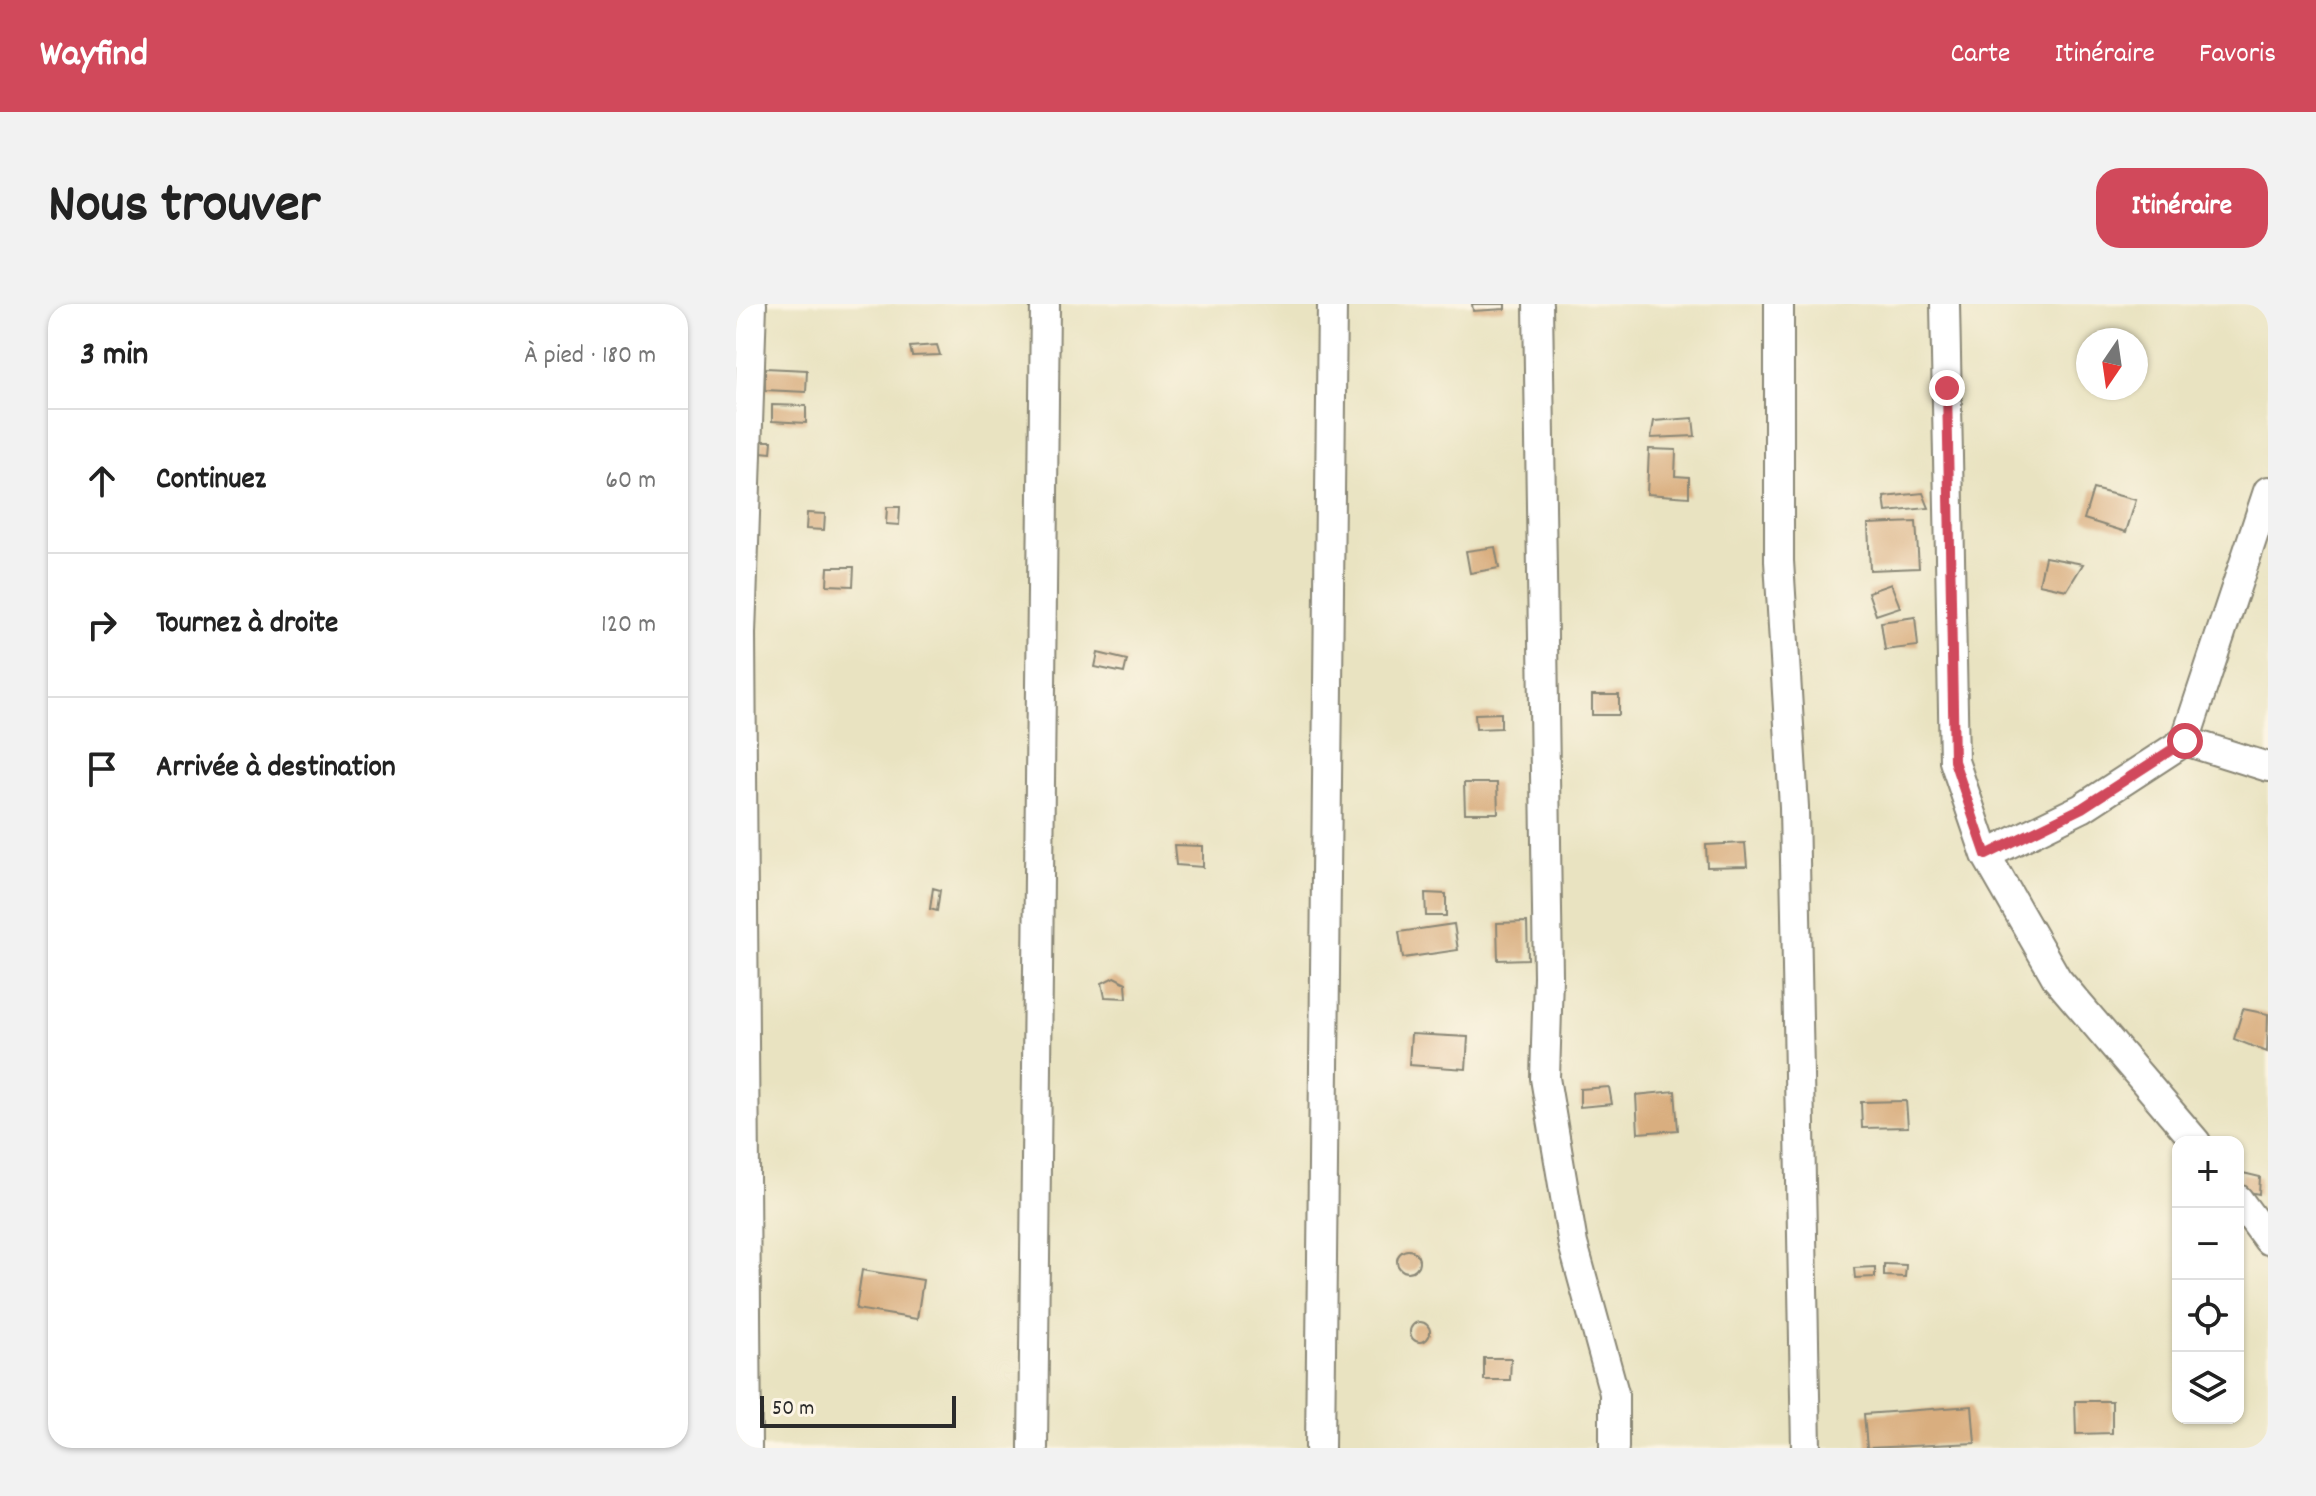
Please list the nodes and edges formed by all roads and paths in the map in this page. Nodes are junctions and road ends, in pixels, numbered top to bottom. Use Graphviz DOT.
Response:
graph roads {
  1 [pos="752,304"];
  2 [pos="1045,304"];
  3 [pos="1332,304"];
  4 [pos="1538,304"];
  5 [pos="1779,304"];
  6 [pos="1945,304"];
  7 [pos="2268,491"];
  8 [pos="2185,741"];
  9 [pos="2268,767"];
  10 [pos="1986,855"];
  11 [pos="2191,1136"];
  12 [pos="2244,1207"];
  13 [pos="2268,1240"];
  14 [pos="740,1293"];
  15 [pos="747,1448"];
  16 [pos="1033,1448"];
  17 [pos="1320,1448"];
  18 [pos="1614,1448"];
  19 [pos="1806,1448"];
  1 -- 14 [label="street"];
  2 -- 16 [label="street"];
  3 -- 17 [label="street"];
  4 -- 18 [label="street"];
  5 -- 19 [label="street"];
  6 -- 10 [label="street"];
  7 -- 8 [label="street"];
  8 -- 9 [label="street"];
  8 -- 10 [label="street"];
  10 -- 11 [label="street"];
  12 -- 13 [label="street"];
  14 -- 15 [label="street"];
}
